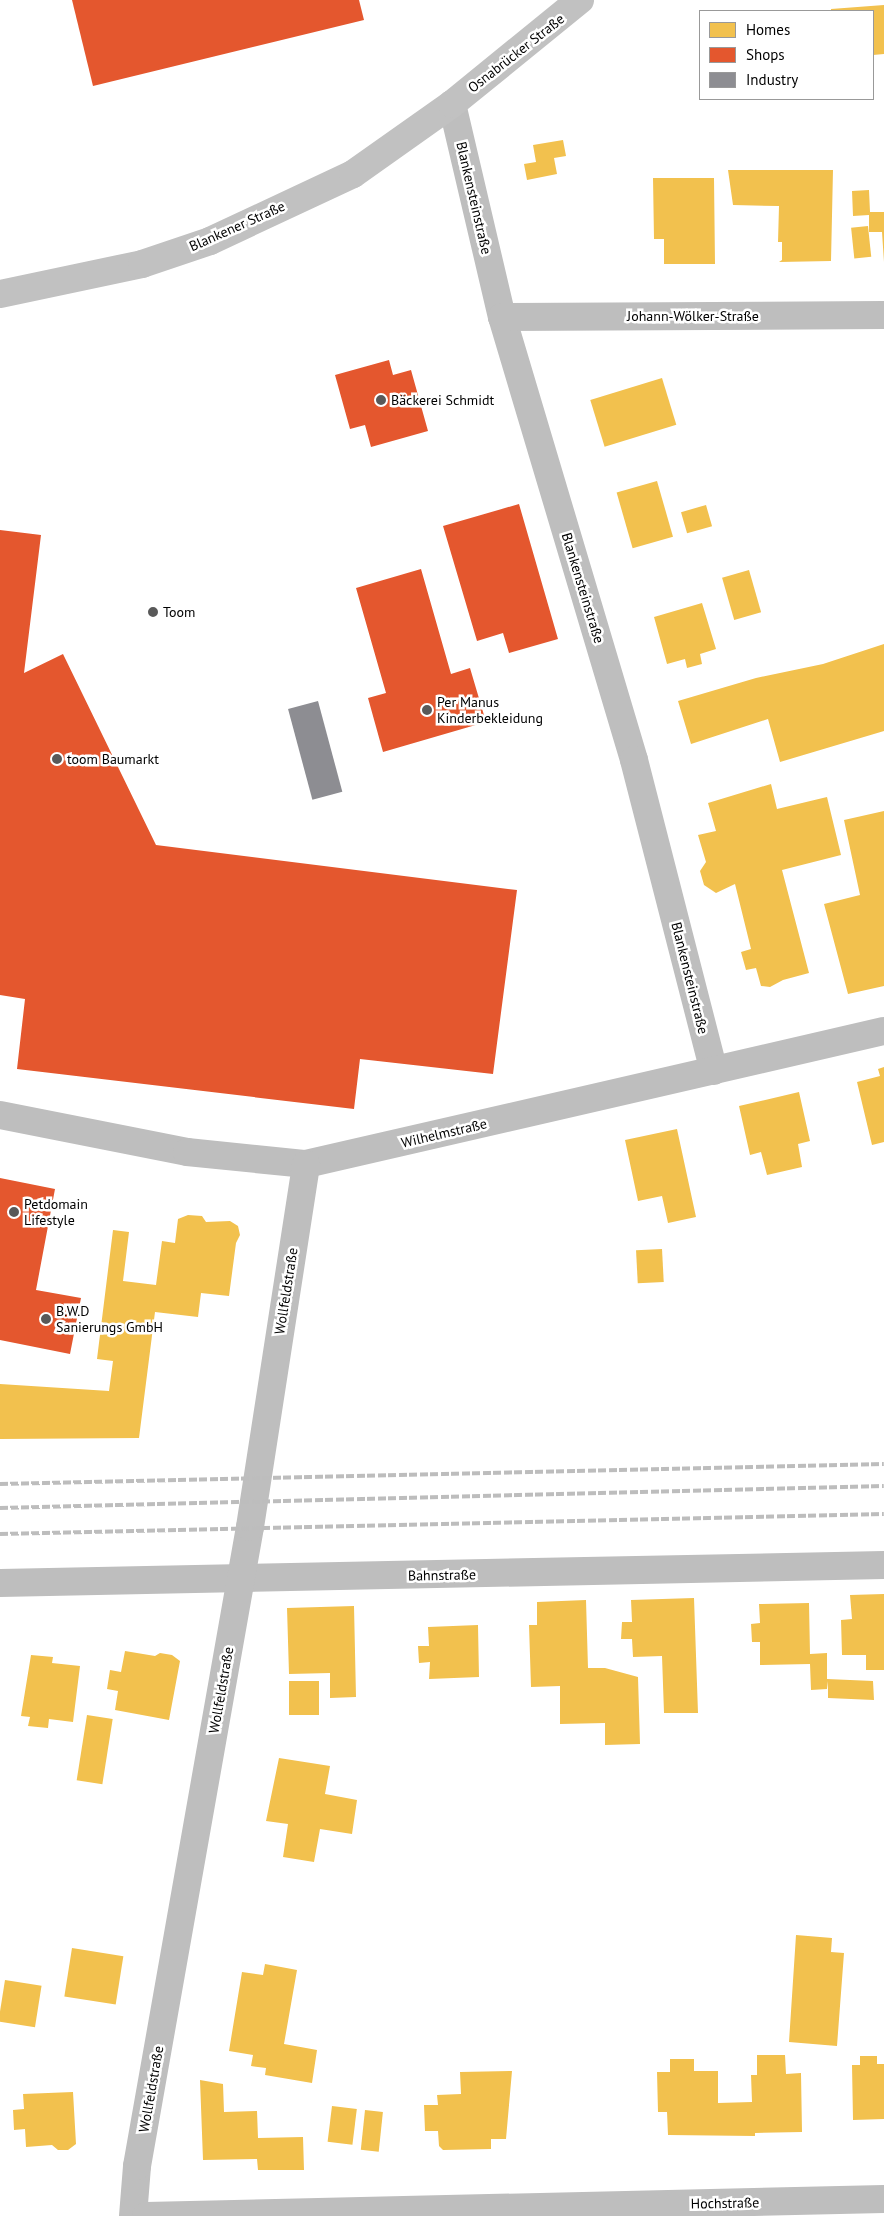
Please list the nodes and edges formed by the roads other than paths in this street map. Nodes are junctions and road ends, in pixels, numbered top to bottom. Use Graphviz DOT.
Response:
graph roads {
  1 [pos="580,0"];
  2 [pos="452,104"];
  3 [pos="0,294"];
  4 [pos="884,315"];
  5 [pos="502,318"];
  6 [pos="884,1031"];
  7 [pos="714,1071"];
  8 [pos="0,1115"];
  9 [pos="306,1164"];
  10 [pos="884,1565"];
  11 [pos="241,1580"];
  12 [pos="0,1583"];
  13 [pos="884,2199"];
  14 [pos="133,2216"];
  15 [pos="146,2216"];
  1 -- 2 [label="main road, Osnabrücker Straße"];
  2 -- 3 [label="main road, Blankener Straße"];
  2 -- 5 [label="street, Blankensteinstraße"];
  4 -- 5 [label="street, Johann-Wölker-Straße"];
  5 -- 7 [label="street, Blankensteinstraße"];
  6 -- 7 [label="street, Wilhelmstraße"];
  7 -- 9 [label="street, Wilhelmstraße"];
  8 -- 9 [label="street, Wilhelmstraße"];
  9 -- 11 [label="street, Wollfeldstraße"];
  10 -- 11 [label="street, Bahnstraße"];
  11 -- 12 [label="street, Bahnstraße"];
  11 -- 14 [label="street, Wollfeldstraße"];
  13 -- 15 [label="street, Hochstraße"];
}
